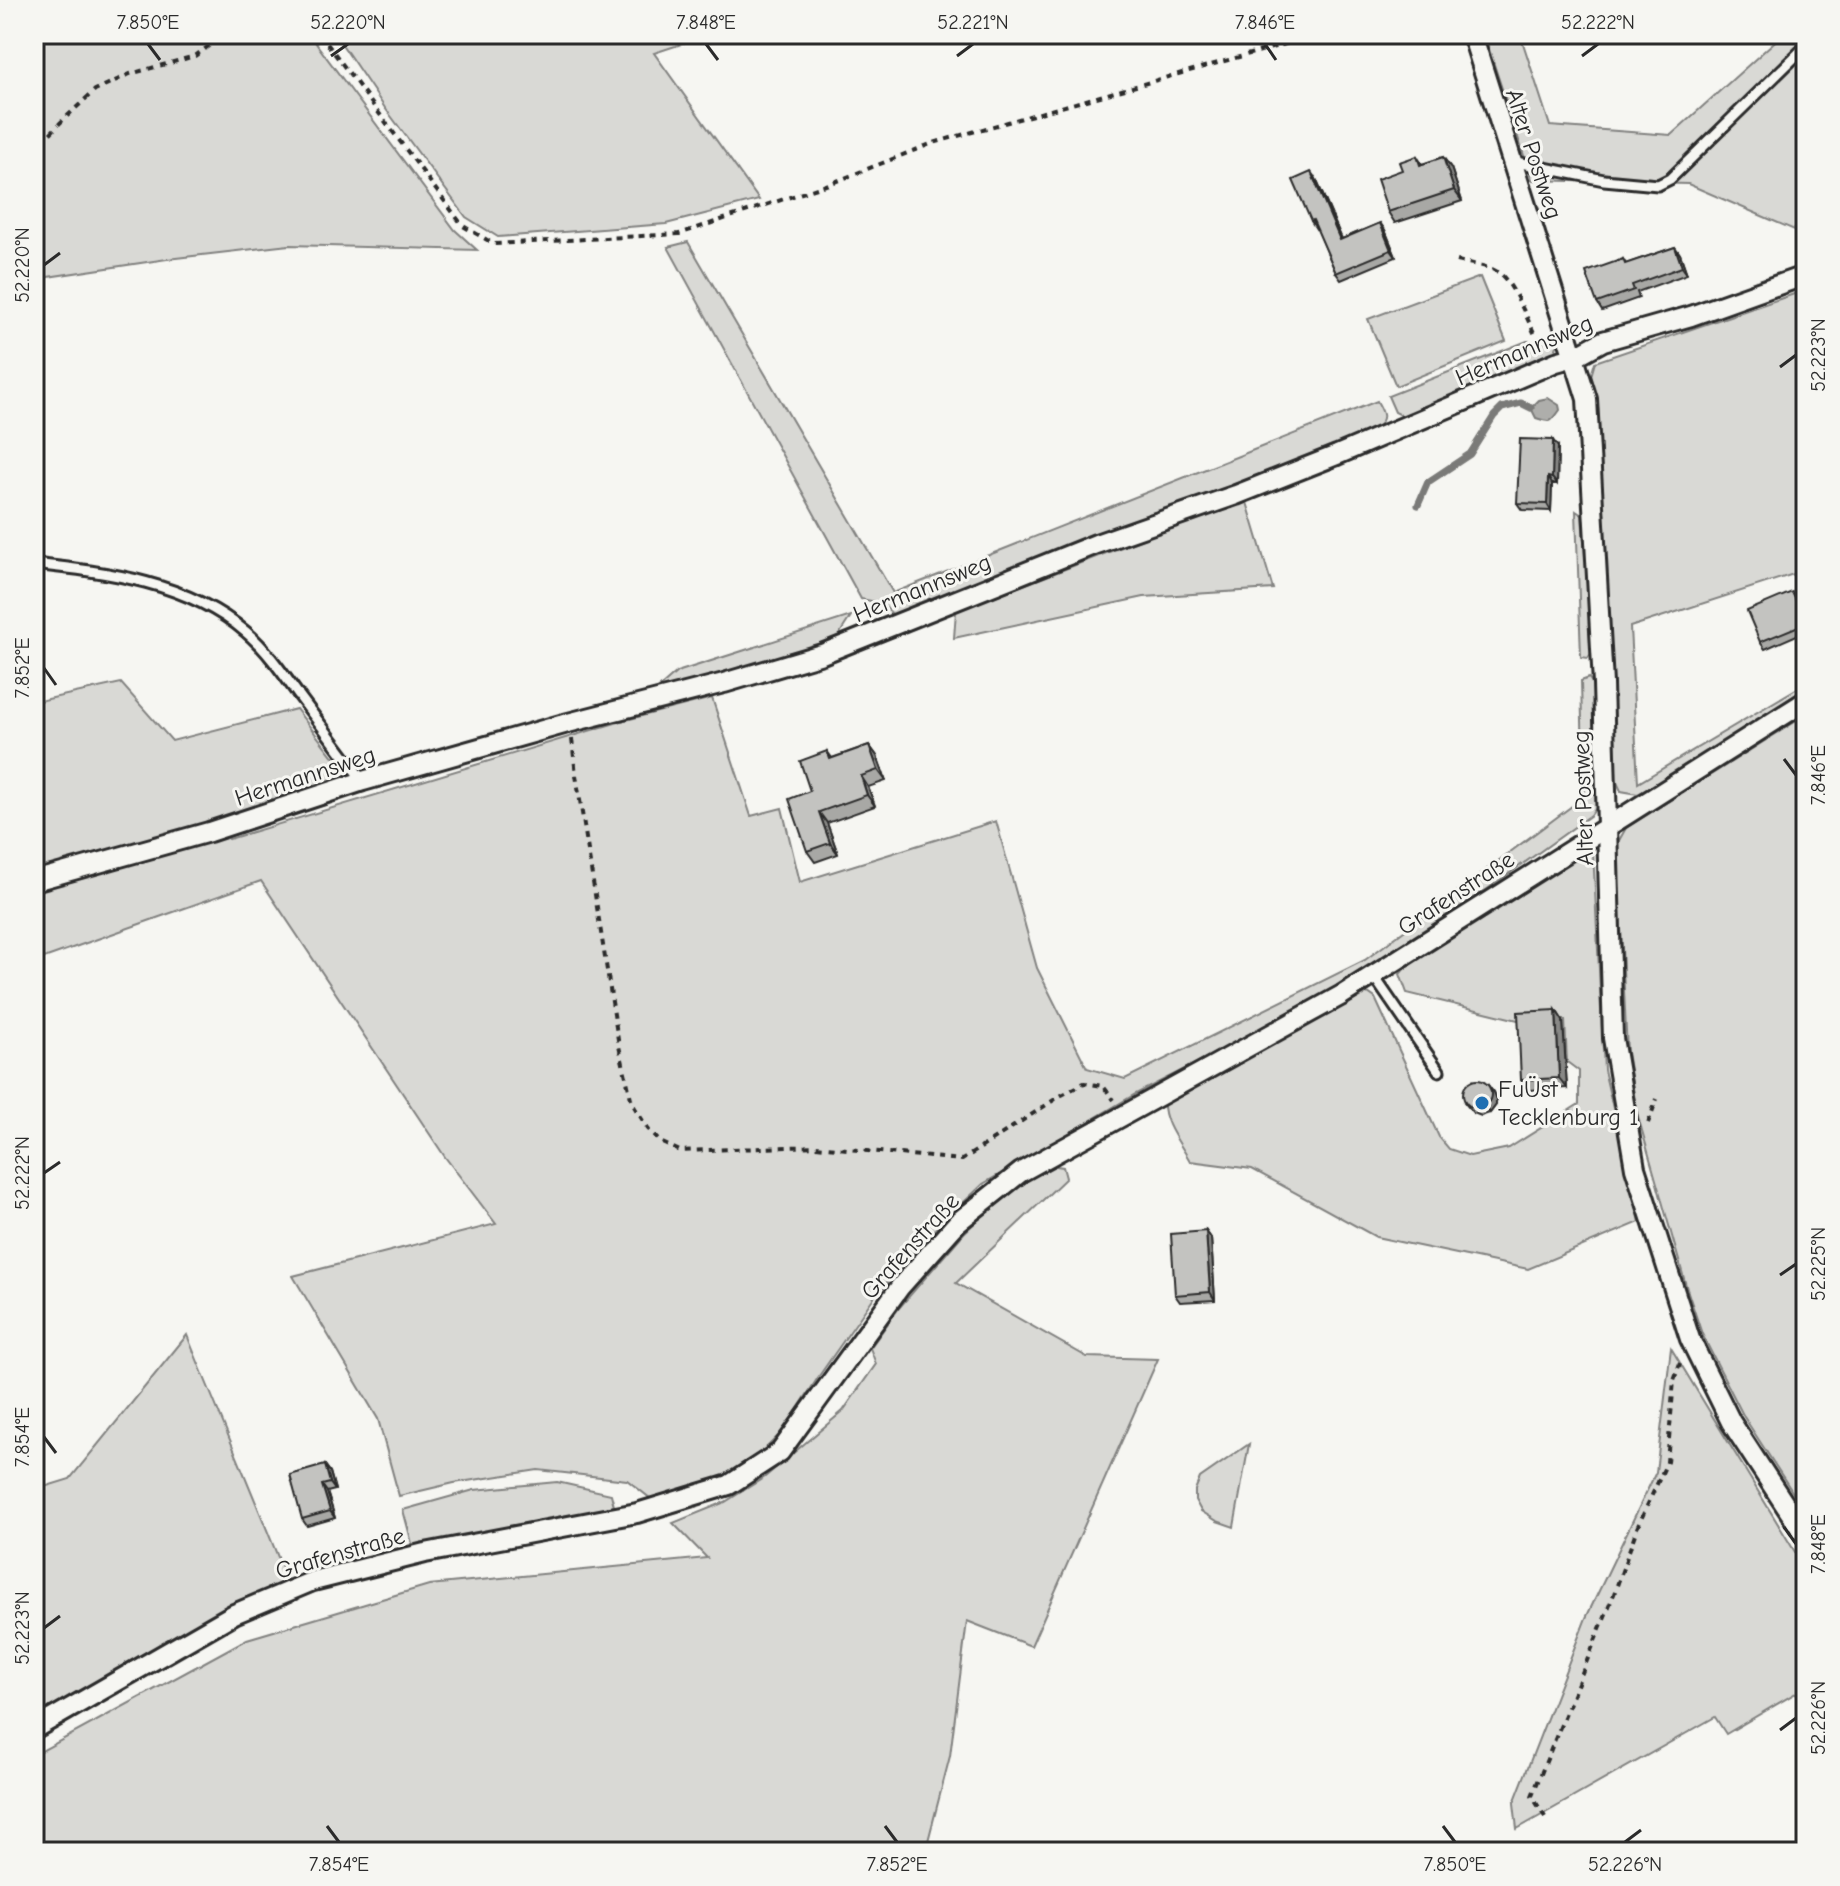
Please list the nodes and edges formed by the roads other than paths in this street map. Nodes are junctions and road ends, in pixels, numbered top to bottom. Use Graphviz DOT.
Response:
graph roads {
  1 [pos="1472,34"];
  2 [pos="1806,46"];
  3 [pos="1511,160"];
  4 [pos="1806,275"];
  5 [pos="1574,357"];
  6 [pos="34,564"];
  7 [pos="1806,701"];
  8 [pos="363,781"];
  9 [pos="1608,825"];
  10 [pos="34,881"];
  11 [pos="1373,975"];
  12 [pos="1439,1071"];
  13 [pos="1806,1537"];
  14 [pos="34,1729"];
  1 -- 3 [label="street, Alter Postweg"];
  2 -- 3 [label="lane"];
  3 -- 5 [label="street, Alter Postweg"];
  4 -- 5 [label="street, Hermannsweg"];
  5 -- 8 [label="street, Hermannsweg"];
  5 -- 9 [label="street, Alter Postweg"];
  6 -- 8 [label="lane"];
  7 -- 9 [label="street, Grafenstraße"];
  8 -- 10 [label="street, Hermannsweg"];
  9 -- 11 [label="street, Grafenstraße"];
  9 -- 13 [label="street, Alter Postweg"];
  11 -- 12 [label="lane"];
  11 -- 14 [label="street, Grafenstraße"];
}
